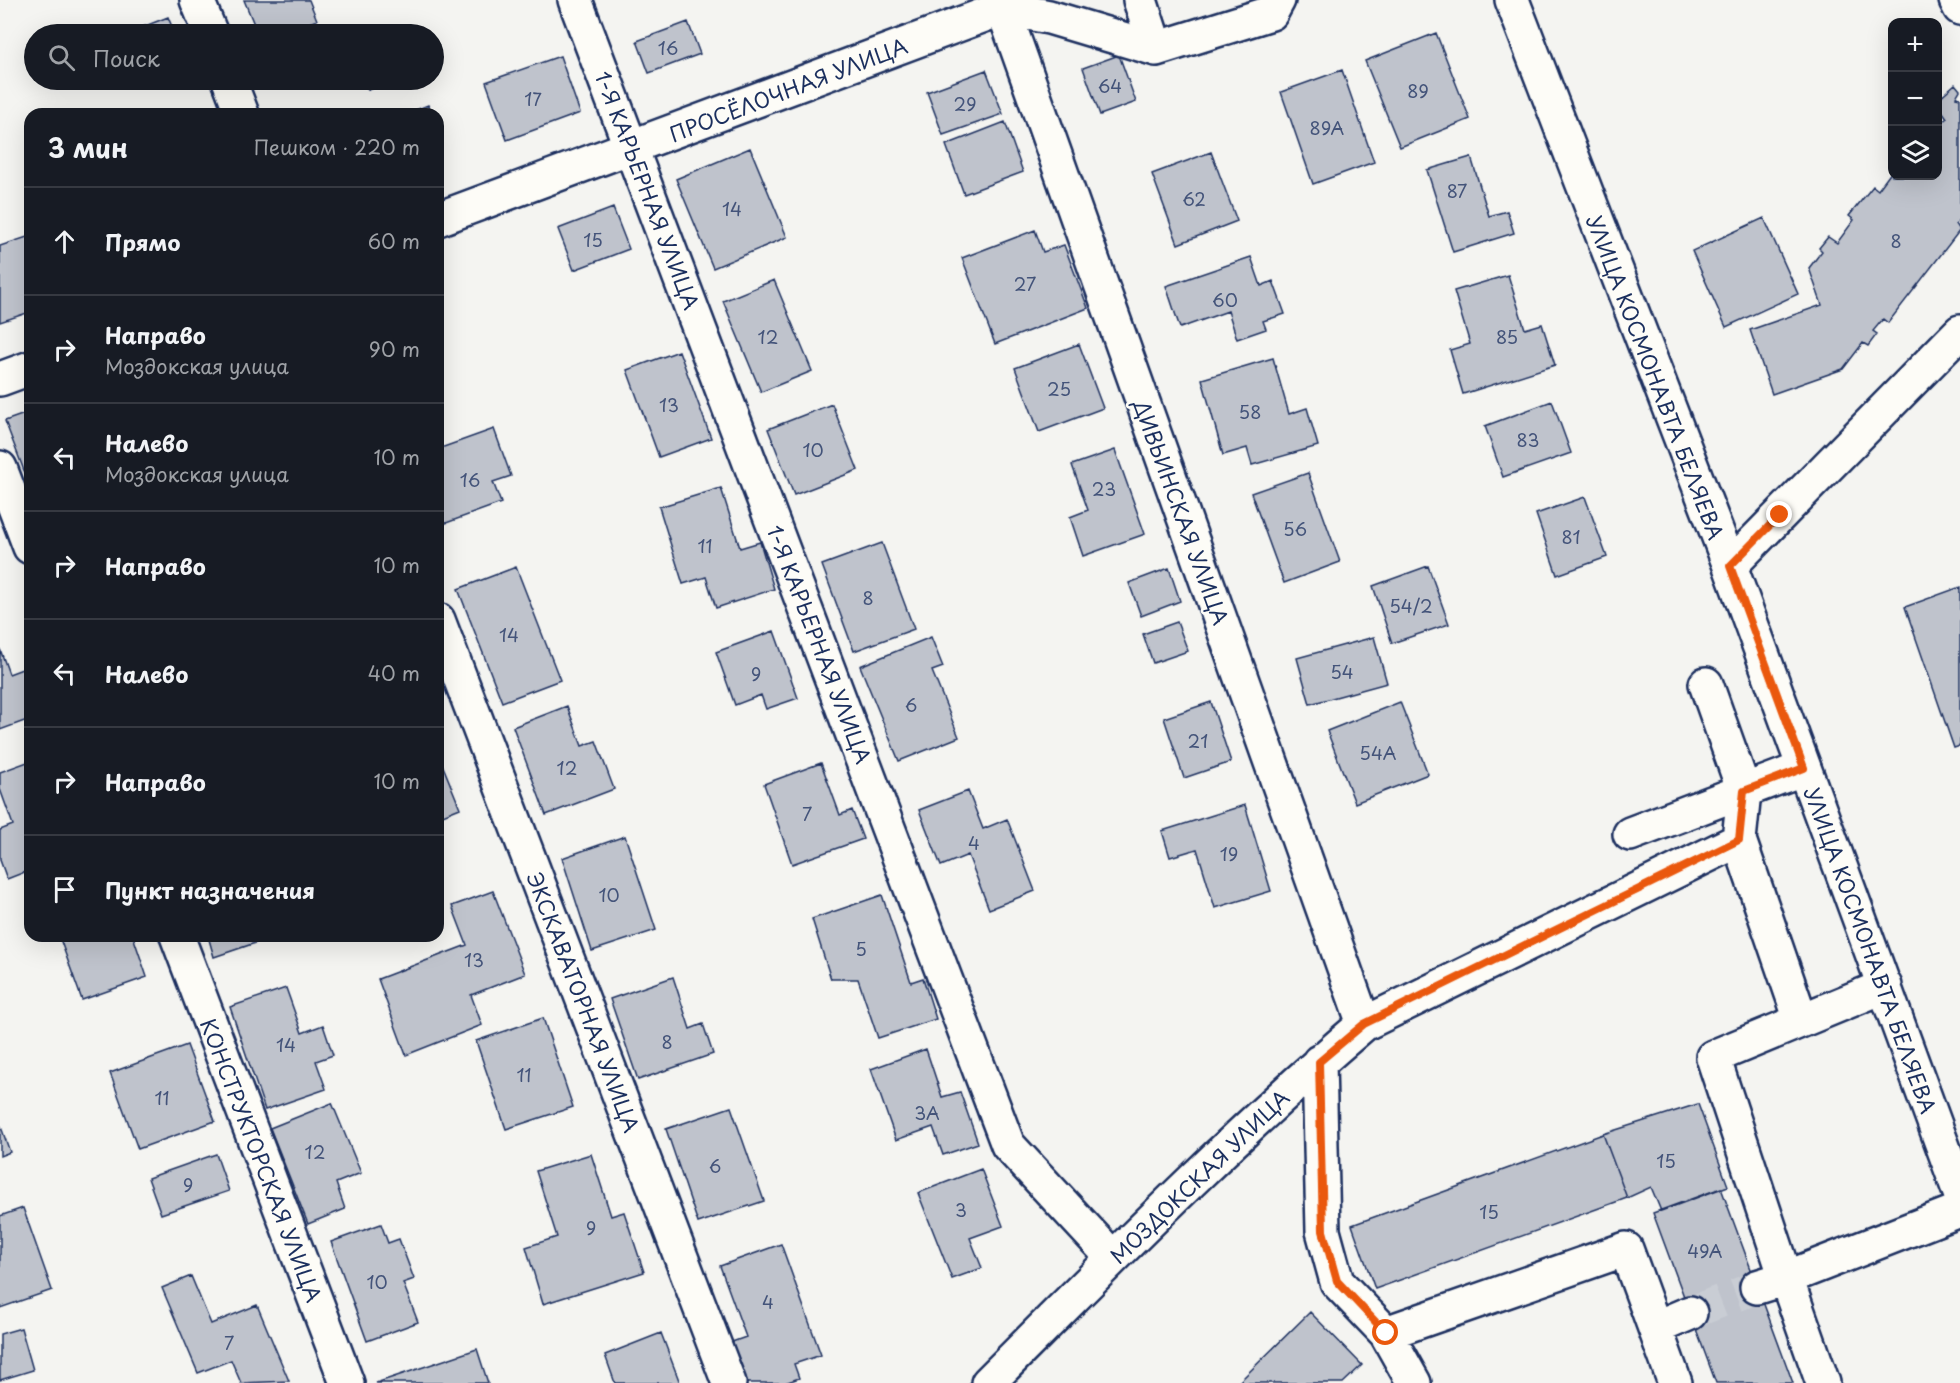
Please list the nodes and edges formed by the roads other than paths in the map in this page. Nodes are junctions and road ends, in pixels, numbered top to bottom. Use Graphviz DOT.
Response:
graph roads {
  1 [pos="197,0"];
  2 [pos="575,0"];
  3 [pos="1140,0"];
  4 [pos="1278,0"];
  5 [pos="1512,0"];
  6 [pos="1956,0"];
  7 [pos="1001,4"];
  8 [pos="1960,8"];
  9 [pos="207,24"];
  10 [pos="1156,49"];
  11 [pos="233,90"];
  12 [pos="240,108"];
  13 [pos="632,148"];
  14 [pos="444,217"];
  15 [pos="1960,332"];
  16 [pos="24,370"];
  17 [pos="0,379"];
  18 [pos="0,468"];
  19 [pos="24,531"];
  20 [pos="1730,566"];
  21 [pos="444,636"];
  22 [pos="1706,684"];
  23 [pos="1804,768"];
  24 [pos="1744,791"];
  25 [pos="1630,834"];
  26 [pos="1739,840"];
  27 [pos="179,942"];
  28 [pos="1885,986"];
  29 [pos="1802,1020"];
  30 [pos="1364,1024"];
  31 [pos="1319,1062"];
  32 [pos="1951,1138"];
  33 [pos="1960,1193"];
  34 [pos="1960,1210"];
  35 [pos="1113,1258"];
  36 [pos="1772,1283"];
  37 [pos="1690,1313"];
  38 [pos="1655,1328"];
  39 [pos="1386,1333"];
  40 [pos="346,1383"];
  41 [pos="729,1383"];
  42 [pos="987,1383"];
  43 [pos="1414,1383"];
  44 [pos="1675,1383"];
  45 [pos="1823,1383"];
  1 -- 9 [label="street"];
  2 -- 13 [label="street, 1-Я КАРЬЕРНАЯ УЛИЦА"];
  3 -- 10 [label="street"];
  4 -- 10 [label="street"];
  5 -- 20 [label="street, УЛИЦА КОСМОНАВТА БЕЛЯЕВА"];
  6 -- 8 [label="street"];
  7 -- 10 [label="street"];
  7 -- 13 [label="street, ПРОСЁЛОЧНАЯ УЛИЦА"];
  7 -- 30 [label="street, ДИВЬИНСКАЯ УЛИЦА"];
  11 -- 12 [label="street"];
  13 -- 14 [label="street, ПРОСЁЛОЧНАЯ УЛИЦА"];
  13 -- 35 [label="street, 1-Я КАРЬЕРНАЯ УЛИЦА"];
  15 -- 20 [label="street"];
  16 -- 17 [label="street"];
  18 -- 19 [label="street"];
  20 -- 23 [label="street, УЛИЦА КОСМОНАВТА БЕЛЯЕВА"];
  21 -- 41 [label="street, ЭКСКАВАТОРНАЯ УЛИЦА"];
  22 -- 24 [label="street"];
  23 -- 24 [label="street"];
  23 -- 28 [label="street, УЛИЦА КОСМОНАВТА БЕЛЯЕВА"];
  24 -- 25 [label="street"];
  24 -- 26 [label="street"];
  26 -- 29 [label="street"];
  26 -- 30 [label="street, МОЗДОКСКАЯ УЛИЦА"];
  27 -- 40 [label="street, КОНСТРУКТОРСКАЯ УЛИЦА"];
  28 -- 29 [label="street"];
  28 -- 32 [label="street, УЛИЦА КОСМОНАВТА БЕЛЯЕВА"];
  29 -- 36 [label="street"];
  30 -- 31 [label="street, МОЗДОКСКАЯ УЛИЦА"];
  31 -- 35 [label="street, МОЗДОКСКАЯ УЛИЦА"];
  31 -- 39 [label="street"];
  32 -- 33 [label="street, УЛИЦА КОСМОНАВТА БЕЛЯЕВА"];
  34 -- 36 [label="street"];
  35 -- 42 [label="street, МОЗДОКСКАЯ УЛИЦА"];
  36 -- 45 [label="street"];
  37 -- 38 [label="street"];
  38 -- 39 [label="street"];
  38 -- 44 [label="street"];
  39 -- 43 [label="street"];
}
